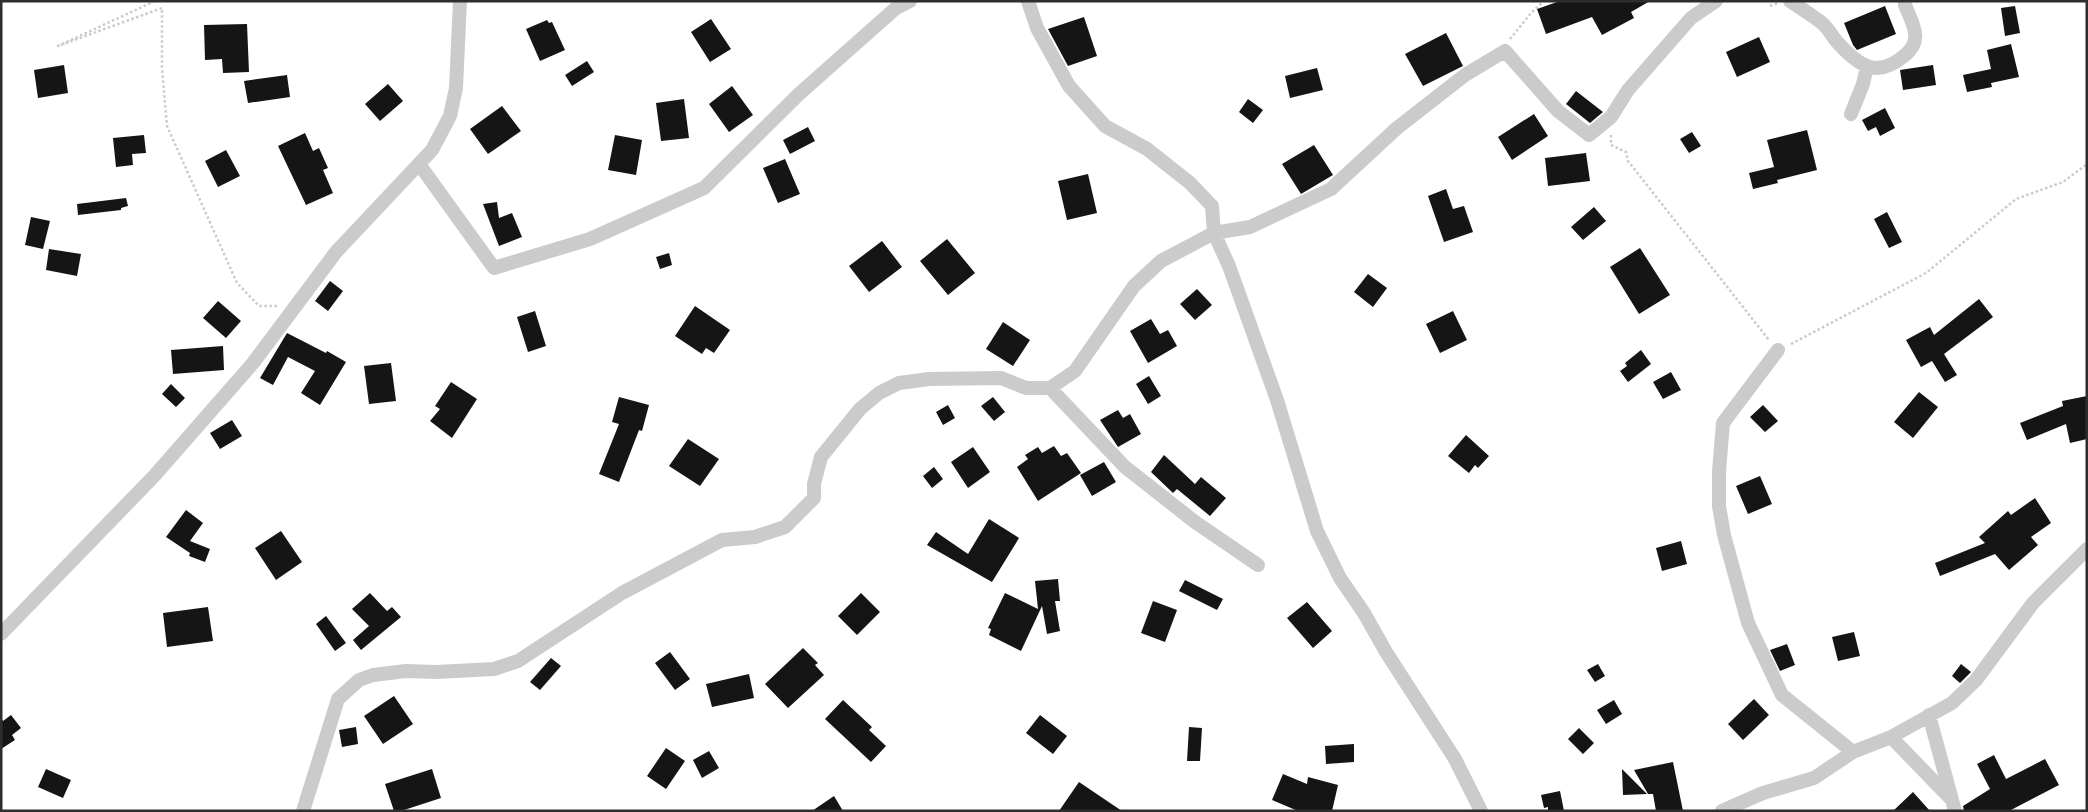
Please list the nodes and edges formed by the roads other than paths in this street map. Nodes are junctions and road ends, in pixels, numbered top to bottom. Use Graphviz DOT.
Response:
graph roads {
  1 [pos="460,1"];
  2 [pos="910,1"];
  3 [pos="1028,1"];
  4 [pos="1716,1"];
  5 [pos="1790,1"];
  6 [pos="1906,1"];
  7 [pos="1867,67"];
  8 [pos="1851,114"];
  9 [pos="419,164"];
  10 [pos="1214,233"];
  11 [pos="1778,350"];
  12 [pos="1050,388"];
  13 [pos="2087,549"];
  14 [pos="1258,565"];
  15 [pos="1,634"];
  16 [pos="1929,716"];
  17 [pos="1890,737"];
  18 [pos="1853,752"];
  19 [pos="1953,804"];
  20 [pos="304,811"];
  21 [pos="1482,811"];
  22 [pos="1722,811"];
  1 -- 9 [label="street"];
  2 -- 9 [label="street"];
  3 -- 10 [label="street"];
  4 -- 10 [label="street"];
  5 -- 7 [label="street"];
  6 -- 7 [label="street"];
  7 -- 8 [label="street"];
  9 -- 15 [label="street"];
  10 -- 12 [label="street"];
  10 -- 21 [label="street"];
  11 -- 18 [label="street"];
  12 -- 14 [label="street"];
  12 -- 20 [label="street"];
  13 -- 16 [label="street"];
  16 -- 17 [label="street"];
  16 -- 19 [label="street"];
  17 -- 18 [label="street"];
  17 -- 19 [label="street"];
  18 -- 22 [label="street"];
}
